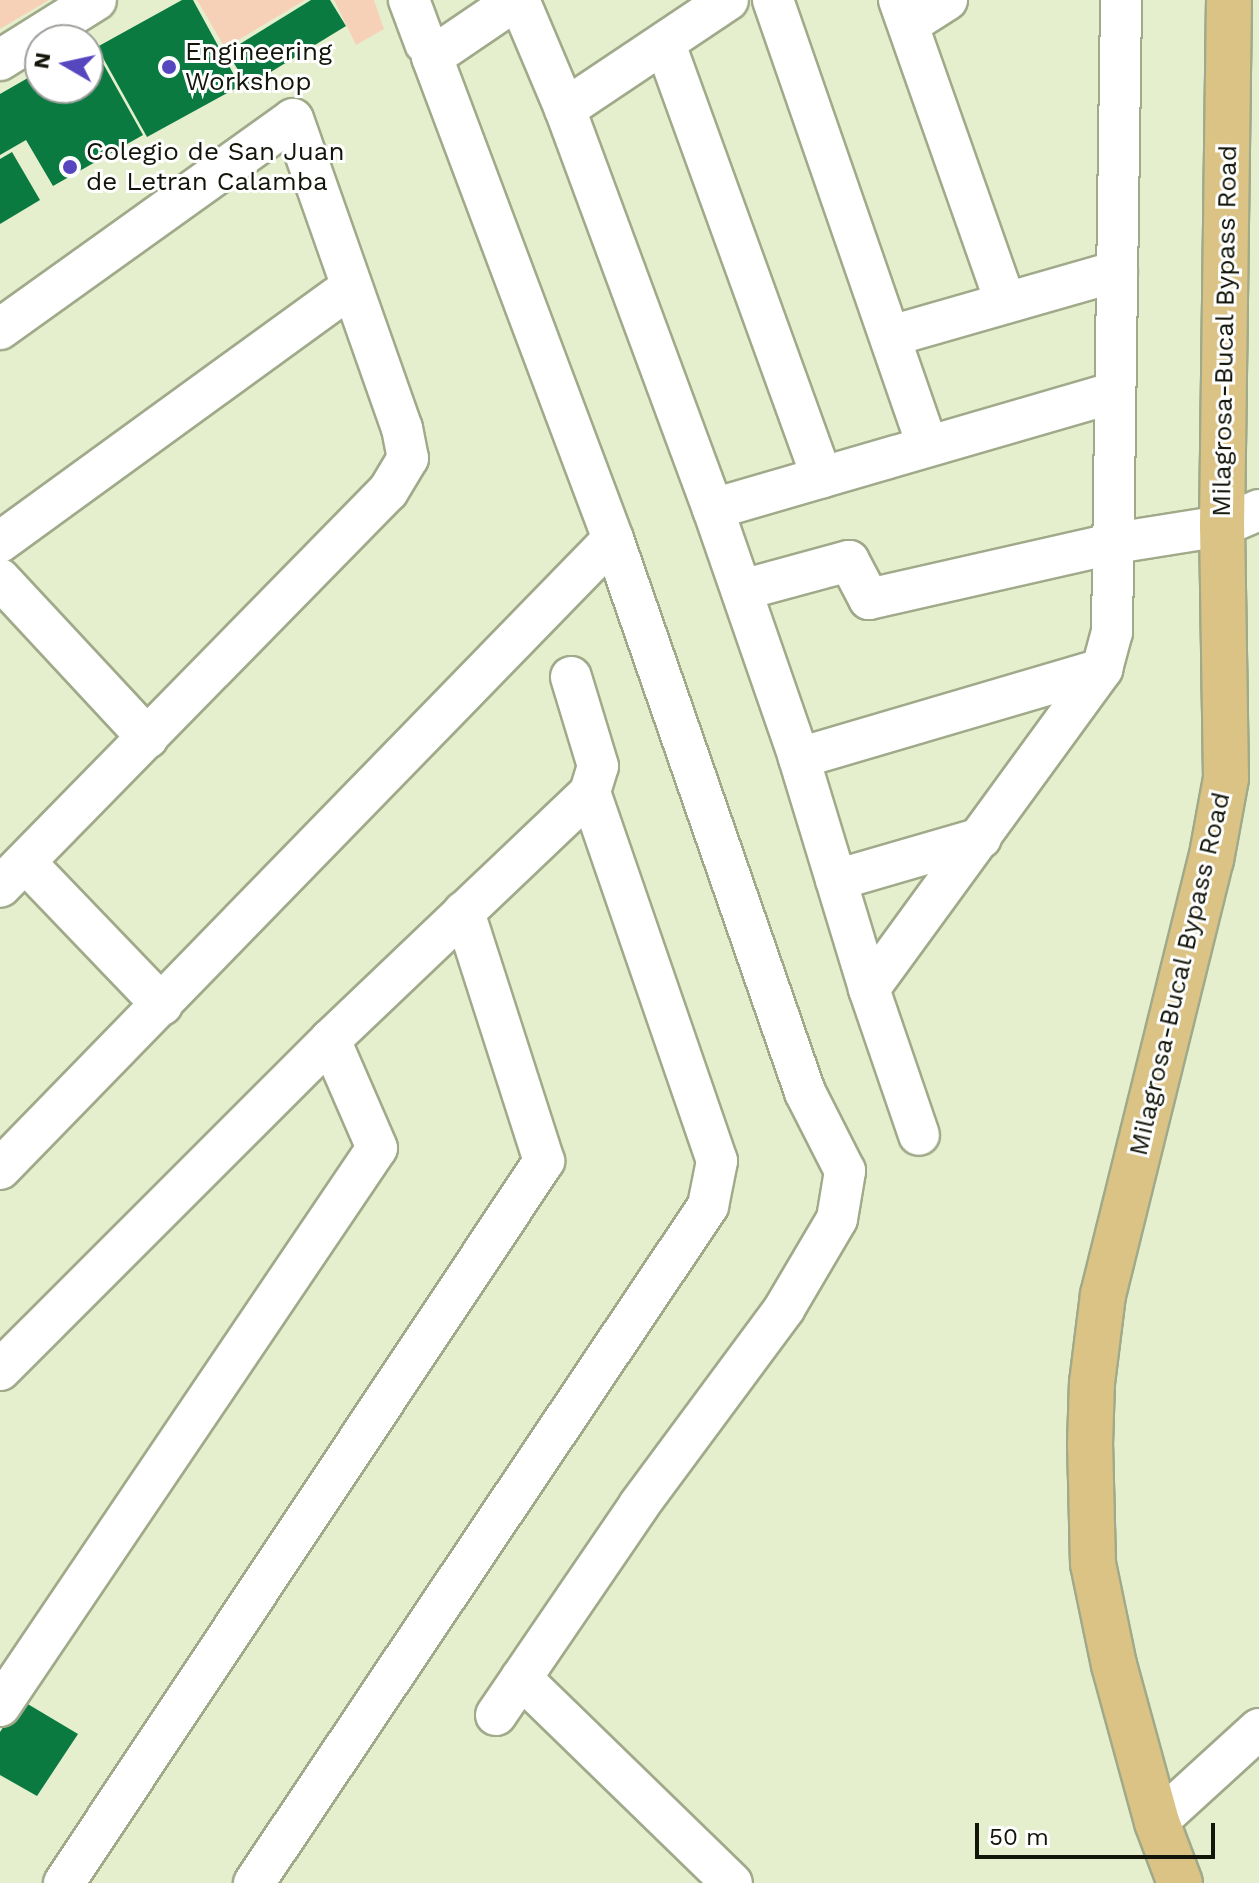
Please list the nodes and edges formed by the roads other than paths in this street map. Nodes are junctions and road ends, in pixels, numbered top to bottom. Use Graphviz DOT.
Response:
graph roads {
  1 [pos="96,0"];
  2 [pos="409,0"];
  3 [pos="518,0"];
  4 [pos="728,0"];
  5 [pos="773,0"];
  6 [pos="947,0"];
  7 [pos="1121,0"];
  8 [pos="1229,0"];
  9 [pos="904,12"];
  10 [pos="425,43"];
  11 [pos="665,44"];
  12 [pos="0,60"];
  13 [pos="565,109"];
  14 [pos="1117,271"];
  15 [pos="350,288"];
  16 [pos="1006,303"];
  17 [pos="0,329"];
  18 [pos="891,336"];
  19 [pos="1113,393"];
  20 [pos="927,445"];
  21 [pos="822,477"];
  22 [pos="713,509"];
  23 [pos="1241,518"];
  24 [pos="613,539"];
  25 [pos="0,542"];
  26 [pos="1115,543"];
  27 [pos="0,579"];
  28 [pos="742,590"];
  29 [pos="1102,669"];
  30 [pos="571,677"];
  31 [pos="148,738"];
  32 [pos="799,758"];
  33 [pos="590,792"];
  34 [pos="981,838"];
  35 [pos="12,875"];
  36 [pos="836,880"];
  37 [pos="464,912"];
  38 [pos="869,989"];
  39 [pos="162,1005"];
  40 [pos="330,1040"];
  41 [pos="919,1135"];
  42 [pos="0,1169"];
  43 [pos="0,1370"];
  44 [pos="521,1678"];
  45 [pos="0,1706"];
  46 [pos="496,1715"];
  47 [pos="1255,1742"];
  48 [pos="1157,1822"];
  49 [pos="64,1883"];
  50 [pos="254,1883"];
  51 [pos="732,1883"];
  52 [pos="1180,1883"];
  1 -- 12 [label="street"];
  2 -- 10 [label="street"];
  3 -- 13 [label="street"];
  3 -- 24 [label="street"];
  4 -- 11 [label="street"];
  5 -- 18 [label="street"];
  6 -- 9 [label="street"];
  7 -- 14 [label="street"];
  8 -- 23 [label="main road, Milagrosa-Bucal Bypass Road"];
  9 -- 16 [label="street"];
  11 -- 13 [label="street"];
  11 -- 21 [label="street"];
  13 -- 22 [label="street"];
  14 -- 16 [label="street"];
  14 -- 19 [label="street"];
  15 -- 17 [label="street"];
  15 -- 25 [label="street"];
  15 -- 31 [label="street"];
  16 -- 18 [label="street"];
  18 -- 20 [label="street"];
  19 -- 20 [label="street"];
  19 -- 26 [label="street"];
  20 -- 21 [label="street"];
  21 -- 22 [label="street"];
  22 -- 28 [label="street"];
  23 -- 26 [label="street"];
  23 -- 48 [label="main road, Milagrosa-Bucal Bypass Road"];
  24 -- 39 [label="street"];
  24 -- 44 [label="street"];
  26 -- 28 [label="street"];
  26 -- 29 [label="street"];
  27 -- 31 [label="street"];
  28 -- 32 [label="street"];
  29 -- 32 [label="street"];
  29 -- 34 [label="street"];
  30 -- 33 [label="street"];
  31 -- 35 [label="street"];
  32 -- 36 [label="street"];
  33 -- 37 [label="street"];
  33 -- 50 [label="street"];
  34 -- 36 [label="street"];
  34 -- 38 [label="street"];
  35 -- 39 [label="street"];
  36 -- 38 [label="street"];
  37 -- 40 [label="street"];
  37 -- 49 [label="street"];
  38 -- 41 [label="street"];
  39 -- 42 [label="street"];
  40 -- 43 [label="street"];
  40 -- 45 [label="street"];
  44 -- 46 [label="street"];
  44 -- 51 [label="street"];
  47 -- 48 [label="street"];
  48 -- 52 [label="main road, Milagrosa-Bucal Bypass Road"];
}
